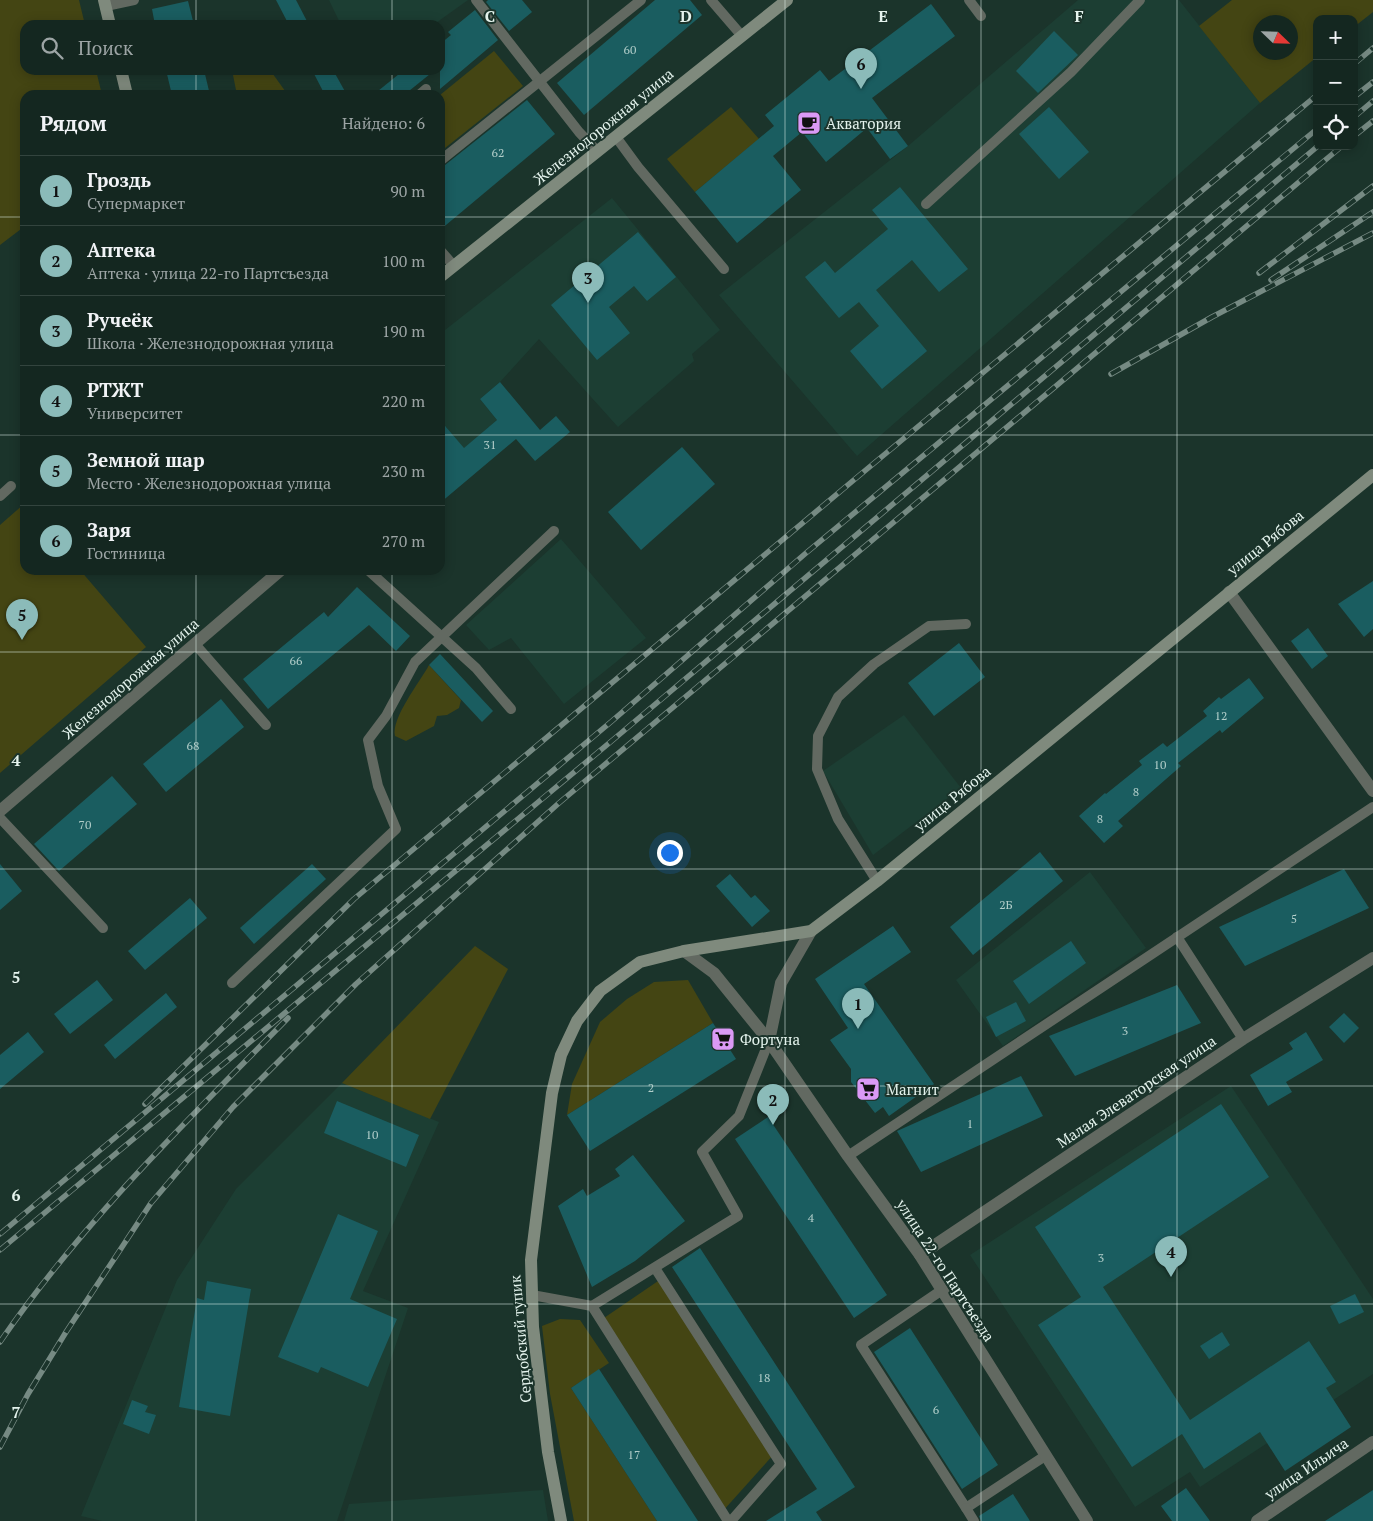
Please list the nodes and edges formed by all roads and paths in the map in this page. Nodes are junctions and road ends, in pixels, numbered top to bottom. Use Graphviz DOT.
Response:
graph roads {
  1 [pos="134,0"];
  2 [pos="476,0"];
  3 [pos="641,0"];
  4 [pos="711,0"];
  5 [pos="787,0"];
  6 [pos="969,0"];
  7 [pos="1140,0"];
  8 [pos="105,3"];
  9 [pos="981,16"];
  10 [pos="109,20"];
  11 [pos="742,36"];
  12 [pos="122,75"];
  13 [pos="540,82"];
  14 [pos="126,90"];
  15 [pos="616,137"];
  16 [pos="597,151"];
  17 [pos="445,157"];
  18 [pos="926,204"];
  19 [pos="445,256"];
  20 [pos="454,266"];
  21 [pos="724,269"];
  22 [pos="445,273"];
  23 [pos="1373,475"];
  24 [pos="11,486"];
  25 [pos="0,496"];
  26 [pos="554,531"];
  27 [pos="275,575"];
  28 [pos="374,575"];
  29 [pos="1229,592"];
  30 [pos="966,624"];
  31 [pos="441,636"];
  32 [pos="195,644"];
  33 [pos="511,709"];
  34 [pos="266,725"];
  35 [pos="1373,791"];
  36 [pos="1373,807"];
  37 [pos="0,811"];
  38 [pos="0,818"];
  39 [pos="877,880"];
  40 [pos="103,928"];
  41 [pos="811,931"];
  42 [pos="1177,937"];
  43 [pos="684,951"];
  44 [pos="1373,958"];
  45 [pos="232,983"];
  46 [pos="1243,1039"];
  47 [pos="769,1041"];
  48 [pos="552,1093"];
  49 [pos="848,1156"];
  50 [pos="920,1254"];
  51 [pos="655,1268"];
  52 [pos="942,1290"];
  53 [pos="532,1295"];
  54 [pos="592,1306"];
  55 [pos="1372,1445"];
  56 [pos="1045,1456"];
  57 [pos="966,1508"];
  58 [pos="561,1521"];
  59 [pos="730,1521"];
  60 [pos="974,1521"];
  61 [pos="1087,1521"];
  62 [pos="1257,1521"];
  1 -- 8 [label="lane"];
  2 -- 13 [label="lane"];
  3 -- 13 [label="lane"];
  4 -- 11 [label="lane"];
  5 -- 11 [label="street, Железнодорожная улица"];
  6 -- 9 [label="lane"];
  7 -- 18 [label="lane"];
  8 -- 10 [label="street"];
  11 -- 15 [label="street, Железнодорожная улица"];
  12 -- 14 [label="street"];
  13 -- 16 [label="lane"];
  13 -- 17 [label="lane"];
  15 -- 16 [label="street, Железнодорожная улица"];
  15 -- 21 [label="lane"];
  16 -- 20 [label="street, Железнодорожная улица"];
  19 -- 20 [label="lane"];
  20 -- 22 [label="street, Железнодорожная улица"];
  23 -- 29 [label="street, улица Рябова"];
  24 -- 25 [label="lane"];
  26 -- 31 [label="lane"];
  27 -- 32 [label="street, Железнодорожная улица"];
  28 -- 31 [label="lane"];
  29 -- 35 [label="street"];
  29 -- 39 [label="street, улица Рябова"];
  30 -- 39 [label="lane"];
  31 -- 33 [label="lane"];
  31 -- 45 [label="lane"];
  32 -- 34 [label="lane"];
  32 -- 37 [label="street, Железнодорожная улица"];
  36 -- 42 [label="lane"];
  38 -- 40 [label="lane"];
  39 -- 41 [label="street, улица Рябова"];
  41 -- 43 [label="street, улица Рябова"];
  41 -- 47 [label="street"];
  42 -- 46 [label="lane"];
  42 -- 49 [label="lane"];
  43 -- 47 [label="street, улица 22-го Партсъезда"];
  43 -- 48 [label="street, улица Рябова"];
  44 -- 46 [label="street, Малая Элеваторская улица"];
  46 -- 50 [label="street, Малая Элеваторская улица"];
  47 -- 49 [label="street, улица 22-го Партсъезда"];
  47 -- 51 [label="lane"];
  48 -- 53 [label="street, Сердобский тупик"];
  49 -- 50 [label="street, улица 22-го Партсъезда"];
  50 -- 52 [label="street, улица 22-го Партсъезда"];
  51 -- 54 [label="lane"];
  51 -- 59 [label="lane"];
  52 -- 56 [label="street, улица 22-го Партсъезда"];
  52 -- 57 [label="lane"];
  53 -- 54 [label="lane"];
  53 -- 58 [label="street, Сердобский тупик"];
  54 -- 59 [label="lane"];
  55 -- 62 [label="street, улица Ильича"];
  56 -- 57 [label="lane"];
  56 -- 61 [label="street, улица 22-го Партсъезда"];
  57 -- 60 [label="lane"];
}
